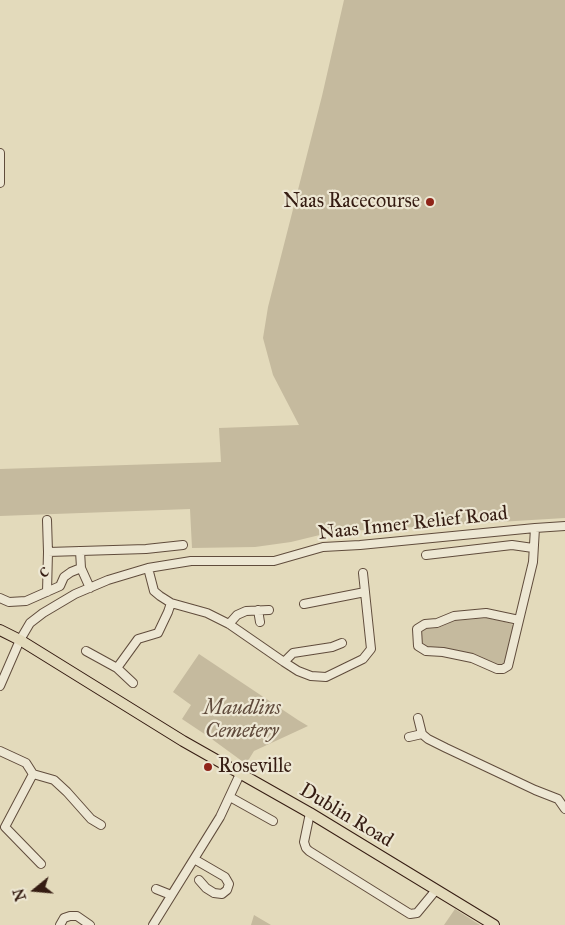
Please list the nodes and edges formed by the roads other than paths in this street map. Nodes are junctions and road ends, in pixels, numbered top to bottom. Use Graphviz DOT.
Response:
graph roads {
  1 [pos="0,153"];
  2 [pos="0,183"];
  3 [pos="47,520"];
  4 [pos="565,526"];
  5 [pos="535,528"];
  6 [pos="183,545"];
  7 [pos="533,548"];
  8 [pos="80,551"];
  9 [pos="48,552"];
  10 [pos="426,555"];
  11 [pos="81,568"];
  12 [pos="148,568"];
  13 [pos="364,573"];
  14 [pos="90,588"];
  15 [pos="47,592"];
  16 [pos="365,592"];
  17 [pos="0,598"];
  18 [pos="323,600"];
  19 [pos="171,603"];
  20 [pos="304,604"];
  21 [pos="326,609"];
  22 [pos="258,610"];
  23 [pos="269,610"];
  24 [pos="519,620"];
  25 [pos="260,622"];
  26 [pos="229,624"];
  27 [pos="0,630"];
  28 [pos="20,640"];
  29 [pos="342,643"];
  30 [pos="86,651"];
  31 [pos="284,662"];
  32 [pos="118,668"];
  33 [pos="133,683"];
  34 [pos="0,686"];
  35 [pos="418,718"];
  36 [pos="422,734"];
  37 [pos="409,737"];
  38 [pos="0,751"];
  39 [pos="34,774"];
  40 [pos="240,774"];
  41 [pos="230,797"];
  42 [pos="561,800"];
  43 [pos="565,809"];
  44 [pos="310,813"];
  45 [pos="273,820"];
  46 [pos="101,825"];
  47 [pos="2,826"];
  48 [pos="194,859"];
  49 [pos="41,864"];
  50 [pos="199,880"];
  51 [pos="156,889"];
  52 [pos="436,890"];
  53 [pos="171,895"];
  54 [pos="60,925"];
  55 [pos="90,925"];
  56 [pos="153,925"];
  57 [pos="494,925"];
  1 -- 2 [label="street"];
  3 -- 9 [label="street"];
  4 -- 5 [label="street, Naas Inner Relief Road"];
  5 -- 7 [label="street"];
  5 -- 12 [label="street, Naas Inner Relief Road"];
  6 -- 8 [label="street"];
  7 -- 10 [label="street"];
  7 -- 24 [label="street"];
  8 -- 9 [label="street"];
  8 -- 11 [label="street"];
  9 -- 15 [label="street"];
  11 -- 14 [label="street"];
  11 -- 15 [label="street, c"];
  12 -- 14 [label="street, Naas Inner Relief Road"];
  12 -- 19 [label="street"];
  13 -- 16 [label="street"];
  14 -- 28 [label="street, Naas Inner Relief Road"];
  15 -- 17 [label="street, c"];
  16 -- 18 [label="street"];
  16 -- 31 [label="street"];
  18 -- 20 [label="street"];
  18 -- 21 [label="street"];
  19 -- 26 [label="street"];
  19 -- 32 [label="street"];
  22 -- 23 [label="street"];
  22 -- 25 [label="street"];
  22 -- 26 [label="street"];
  24 -- 24 [label="street"];
  26 -- 31 [label="street"];
  27 -- 28 [label="main road, Dublin Road"];
  28 -- 34 [label="street, Naas Inner Relief Road"];
  28 -- 40 [label="main road, Dublin Road"];
  29 -- 31 [label="street"];
  30 -- 32 [label="street"];
  32 -- 33 [label="street"];
  35 -- 36 [label="street"];
  36 -- 37 [label="street"];
  36 -- 42 [label="street"];
  38 -- 39 [label="street"];
  39 -- 46 [label="street"];
  39 -- 47 [label="street"];
  40 -- 41 [label="street"];
  40 -- 44 [label="main road, Dublin Road"];
  41 -- 45 [label="street"];
  41 -- 48 [label="street"];
  42 -- 43 [label="street"];
  44 -- 52 [label="main road, Dublin Road"];
  44 -- 52 [label="street"];
  47 -- 49 [label="street"];
  48 -- 50 [label="street"];
  48 -- 53 [label="street"];
  51 -- 53 [label="street"];
  52 -- 57 [label="main road, Dublin Road"];
  53 -- 56 [label="street"];
  54 -- 55 [label="street"];
}
